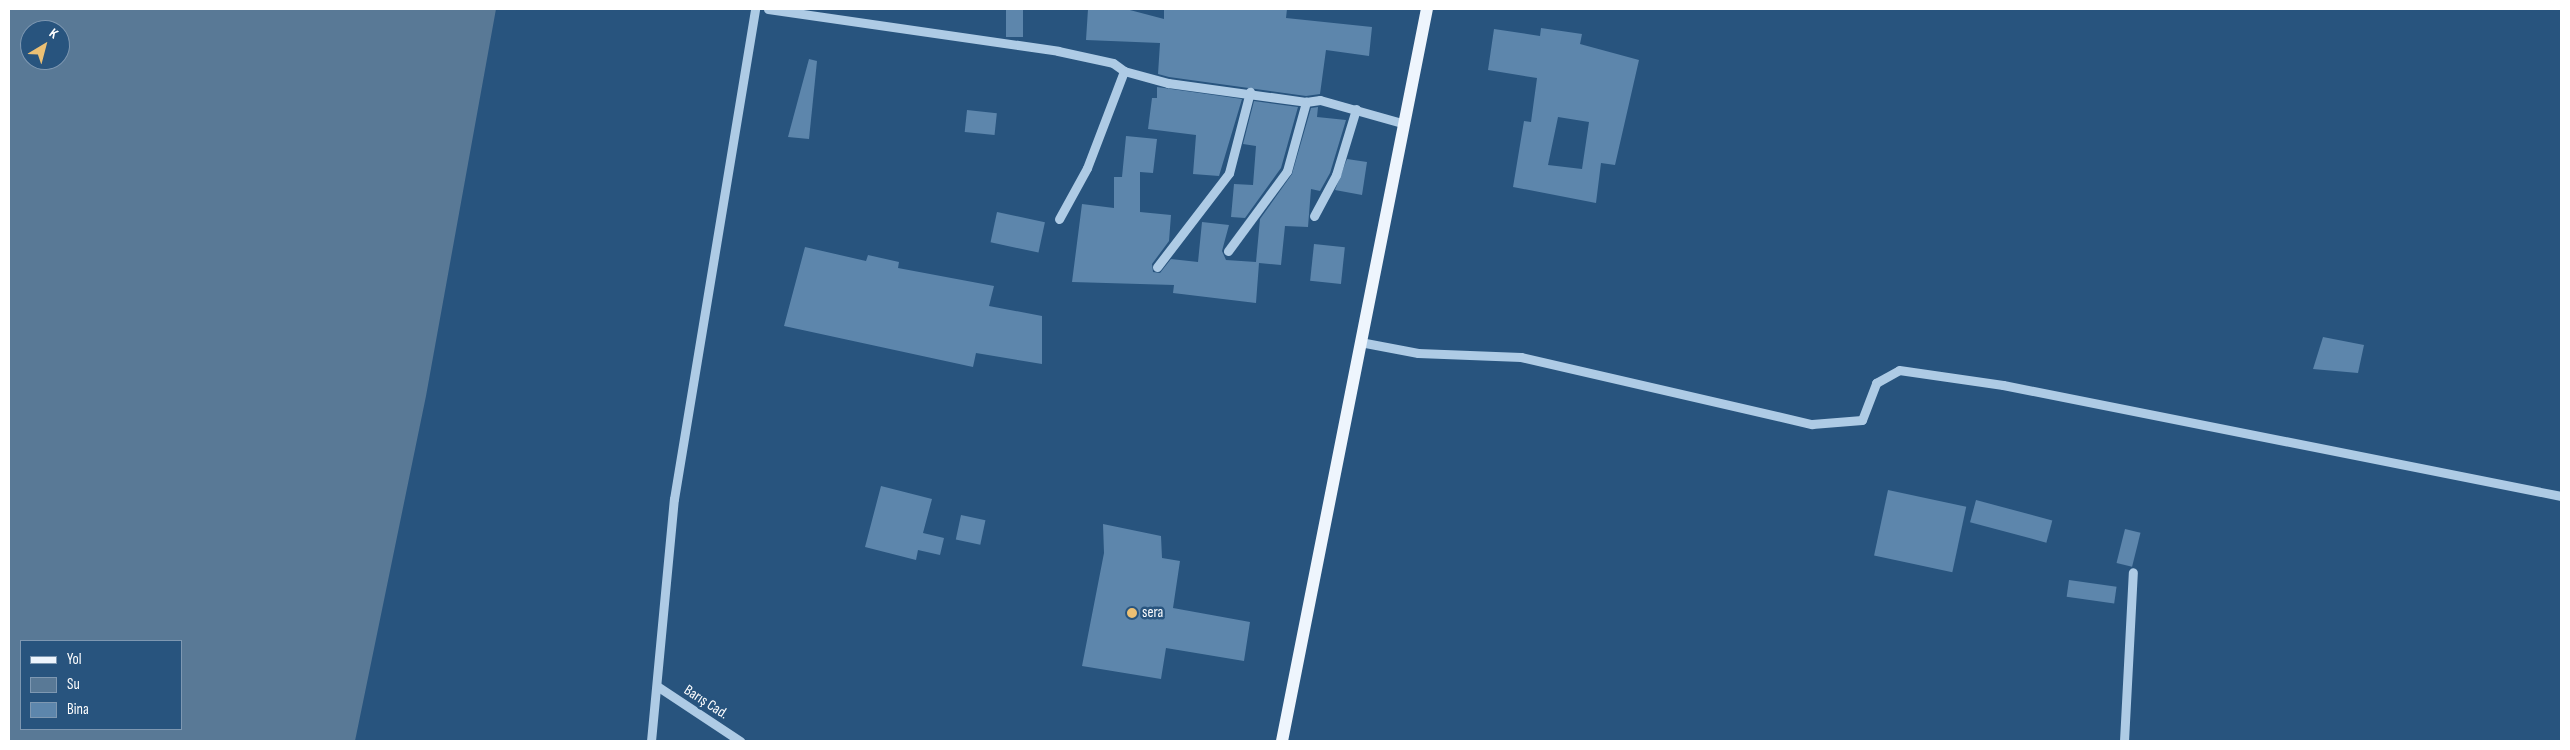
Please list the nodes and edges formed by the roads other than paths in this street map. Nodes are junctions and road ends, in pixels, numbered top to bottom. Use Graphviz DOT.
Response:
graph roads {
  1 [pos="755,9"];
  2 [pos="768,9"];
  3 [pos="1426,9"];
  4 [pos="1124,71"];
  5 [pos="1250,92"];
  6 [pos="1306,102"];
  7 [pos="1356,109"];
  8 [pos="1402,123"];
  9 [pos="1314,216"];
  10 [pos="1059,219"];
  11 [pos="1228,251"];
  12 [pos="1157,267"];
  13 [pos="1360,342"];
  14 [pos="2561,496"];
  15 [pos="2133,572"];
  16 [pos="657,686"];
  17 [pos="651,741"];
  18 [pos="740,741"];
  19 [pos="1282,741"];
  20 [pos="2124,741"];
  1 -- 16 [label="street"];
  2 -- 4 [label="street"];
  3 -- 8 [label="main road"];
  4 -- 5 [label="street"];
  4 -- 10 [label="street"];
  5 -- 6 [label="street"];
  5 -- 12 [label="street"];
  6 -- 7 [label="street"];
  6 -- 11 [label="street"];
  7 -- 8 [label="street"];
  7 -- 9 [label="street"];
  8 -- 13 [label="main road"];
  13 -- 14 [label="street"];
  13 -- 19 [label="main road"];
  15 -- 20 [label="street"];
  16 -- 17 [label="street"];
  16 -- 18 [label="street, Barış Cad."];
}
